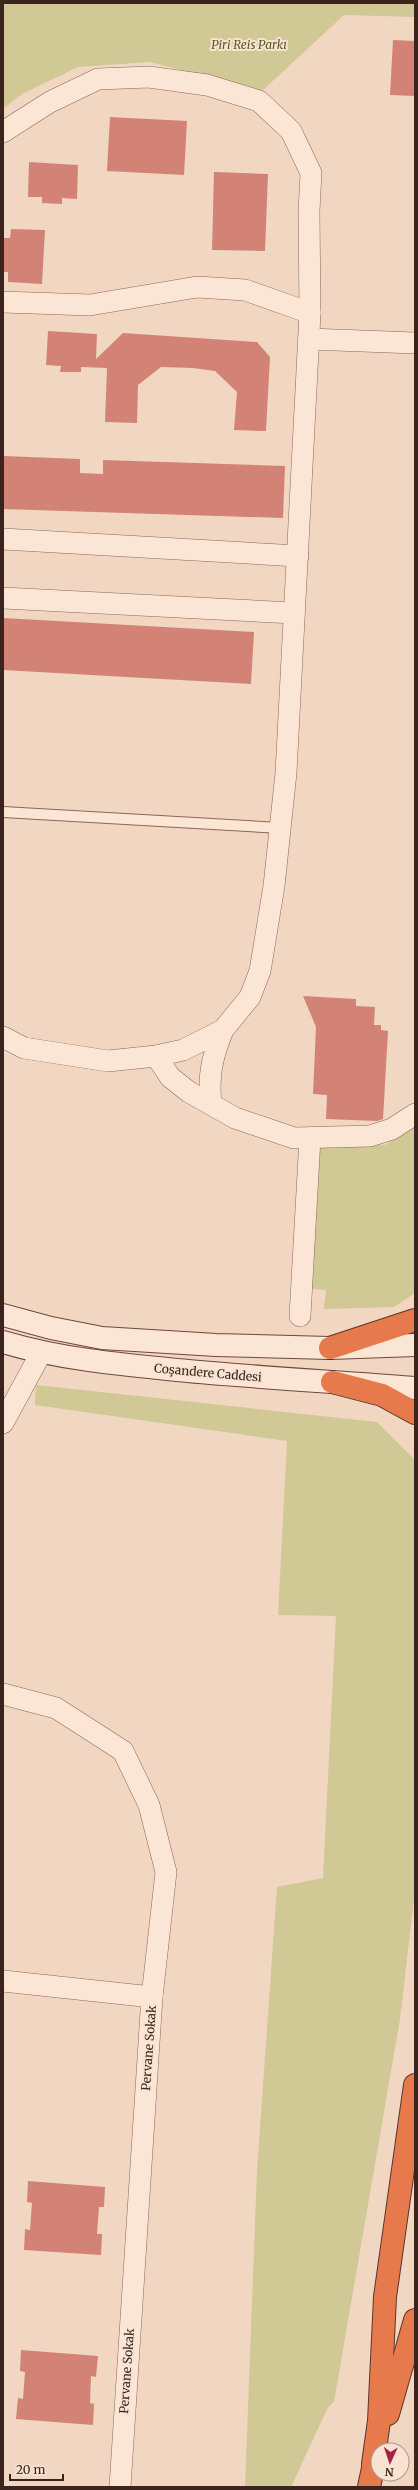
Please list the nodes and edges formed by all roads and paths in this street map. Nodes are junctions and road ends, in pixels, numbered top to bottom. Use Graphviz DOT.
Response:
graph roads {
  1 [pos="3,132"];
  2 [pos="3,302"];
  3 [pos="310,313"];
  4 [pos="309,339"];
  5 [pos="415,343"];
  6 [pos="3,539"];
  7 [pos="298,556"];
  8 [pos="3,598"];
  9 [pos="294,613"];
  10 [pos="3,812"];
  11 [pos="280,828"];
  12 [pos="223,1030"];
  13 [pos="3,1037"];
  14 [pos="156,1056"];
  15 [pos="211,1104"];
  16 [pos="415,1114"];
  17 [pos="310,1138"];
  18 [pos="3,1315"];
  19 [pos="300,1316"];
  20 [pos="415,1320"];
  21 [pos="3,1342"];
  22 [pos="415,1345"];
  23 [pos="330,1348"];
  24 [pos="41,1353"];
  25 [pos="332,1382"];
  26 [pos="415,1388"];
  27 [pos="415,1413"];
  28 [pos="3,1423"];
  29 [pos="3,1694"];
  30 [pos="3,1981"];
  31 [pos="152,1997"];
  32 [pos="415,2085"];
  33 [pos="415,2320"];
  34 [pos="376,2442"];
  35 [pos="379,2442"];
  36 [pos="370,2469"];
  37 [pos="120,2487"];
  38 [pos="359,2487"];
  1 -- 3 [label="street"];
  2 -- 3 [label="street"];
  3 -- 4 [label="street"];
  4 -- 5 [label="street"];
  4 -- 7 [label="street"];
  6 -- 7 [label="street"];
  7 -- 9 [label="street"];
  8 -- 9 [label="street"];
  9 -- 11 [label="street"];
  10 -- 11 [label="lane"];
  11 -- 12 [label="street"];
  12 -- 14 [label="street"];
  12 -- 15 [label="street"];
  13 -- 14 [label="street"];
  14 -- 15 [label="street"];
  15 -- 17 [label="street"];
  16 -- 17 [label="street"];
  17 -- 19 [label="street"];
  18 -- 23 [label="main road"];
  20 -- 23 [label="highway"];
  21 -- 24 [label="main road, Coşandere Caddesi"];
  22 -- 23 [label="main road"];
  24 -- 25 [label="main road, Coşandere Caddesi"];
  24 -- 28 [label="street"];
  25 -- 26 [label="main road, Coşandere Caddesi"];
  25 -- 27 [label="highway"];
  29 -- 31 [label="street, Pervane Sokak"];
  30 -- 31 [label="street"];
  31 -- 37 [label="street, Pervane Sokak"];
  32 -- 34 [label="highway"];
  33 -- 35 [label="highway"];
  36 -- 38 [label="street"];
}
